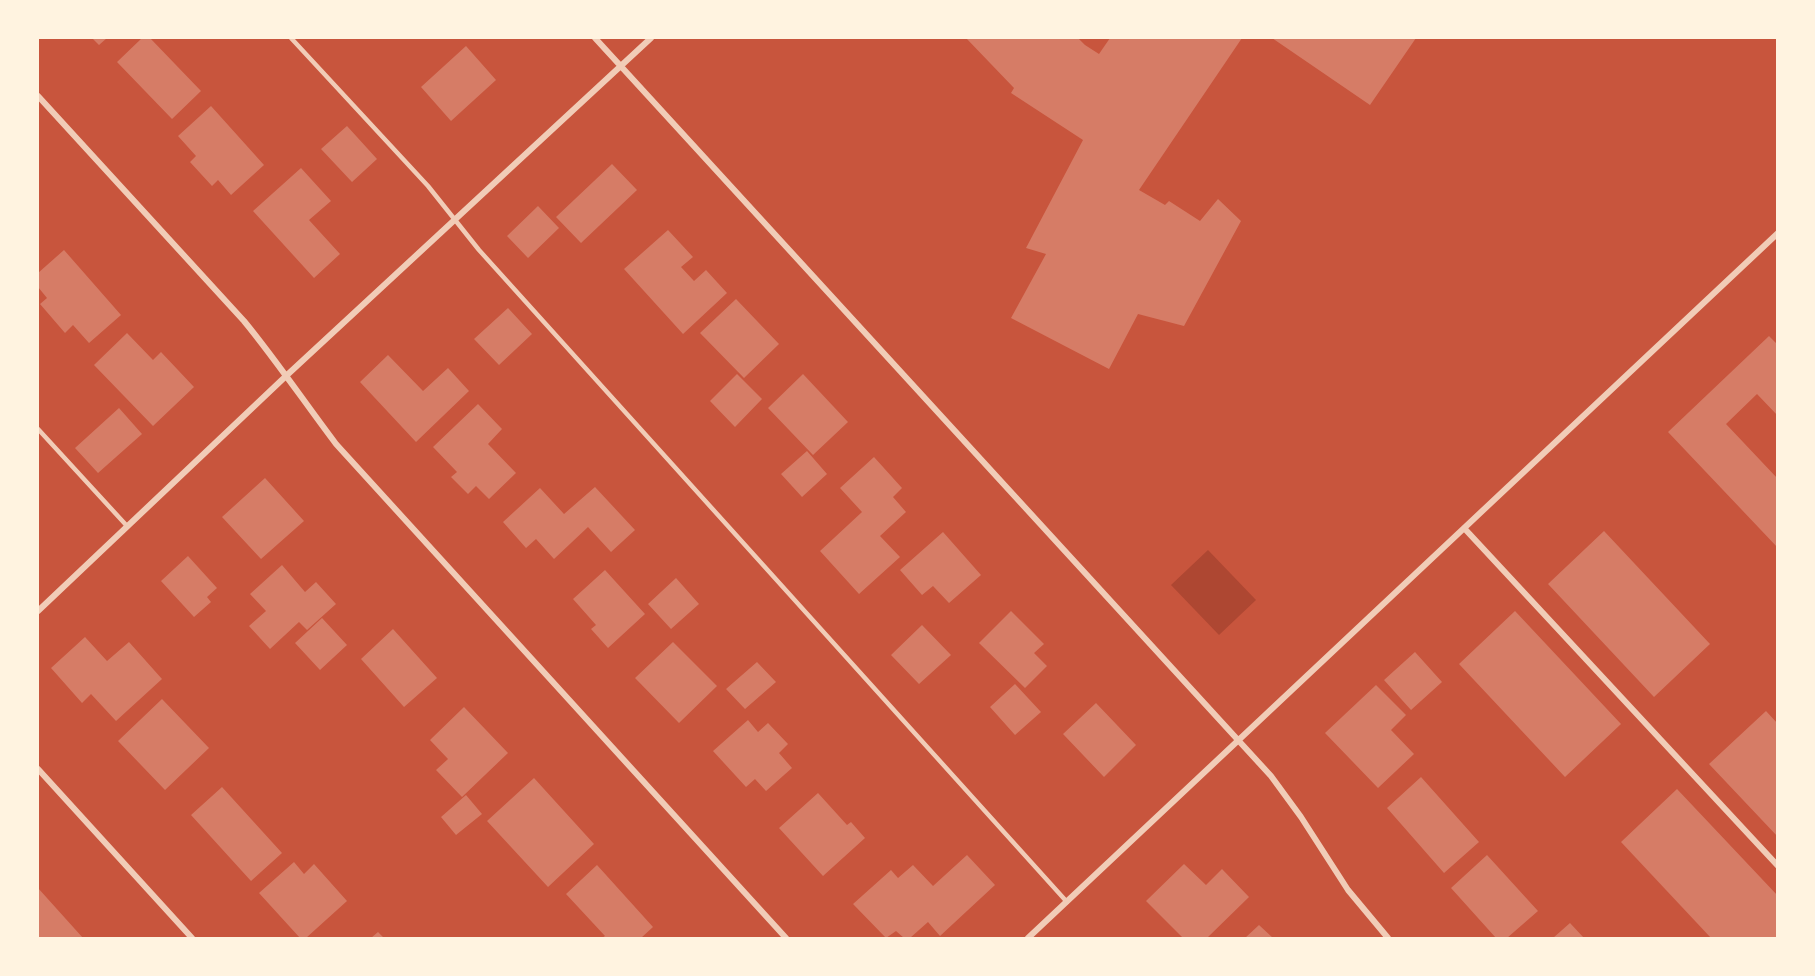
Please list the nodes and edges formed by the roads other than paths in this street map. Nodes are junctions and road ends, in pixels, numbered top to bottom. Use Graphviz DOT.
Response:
graph roads {
  1 [pos="291,38"];
  2 [pos="595,38"];
  3 [pos="651,38"];
  4 [pos="621,66"];
  5 [pos="38,96"];
  6 [pos="454,221"];
  7 [pos="1778,233"];
  8 [pos="286,376"];
  9 [pos="38,429"];
  10 [pos="127,526"];
  11 [pos="1464,528"];
  12 [pos="38,611"];
  13 [pos="1238,740"];
  14 [pos="38,769"];
  15 [pos="1778,866"];
  16 [pos="1067,902"];
  17 [pos="192,939"];
  18 [pos="786,939"];
  19 [pos="1028,939"];
  20 [pos="1388,939"];
  1 -- 6 [label="lane"];
  2 -- 4 [label="street"];
  3 -- 4 [label="street"];
  4 -- 6 [label="street"];
  4 -- 13 [label="street"];
  5 -- 8 [label="street"];
  6 -- 8 [label="street"];
  6 -- 16 [label="lane"];
  7 -- 11 [label="street"];
  8 -- 10 [label="street"];
  8 -- 18 [label="street"];
  9 -- 10 [label="lane"];
  10 -- 12 [label="street"];
  11 -- 13 [label="street"];
  11 -- 15 [label="street"];
  13 -- 16 [label="street"];
  13 -- 20 [label="street"];
  14 -- 17 [label="street"];
  16 -- 19 [label="street"];
}
